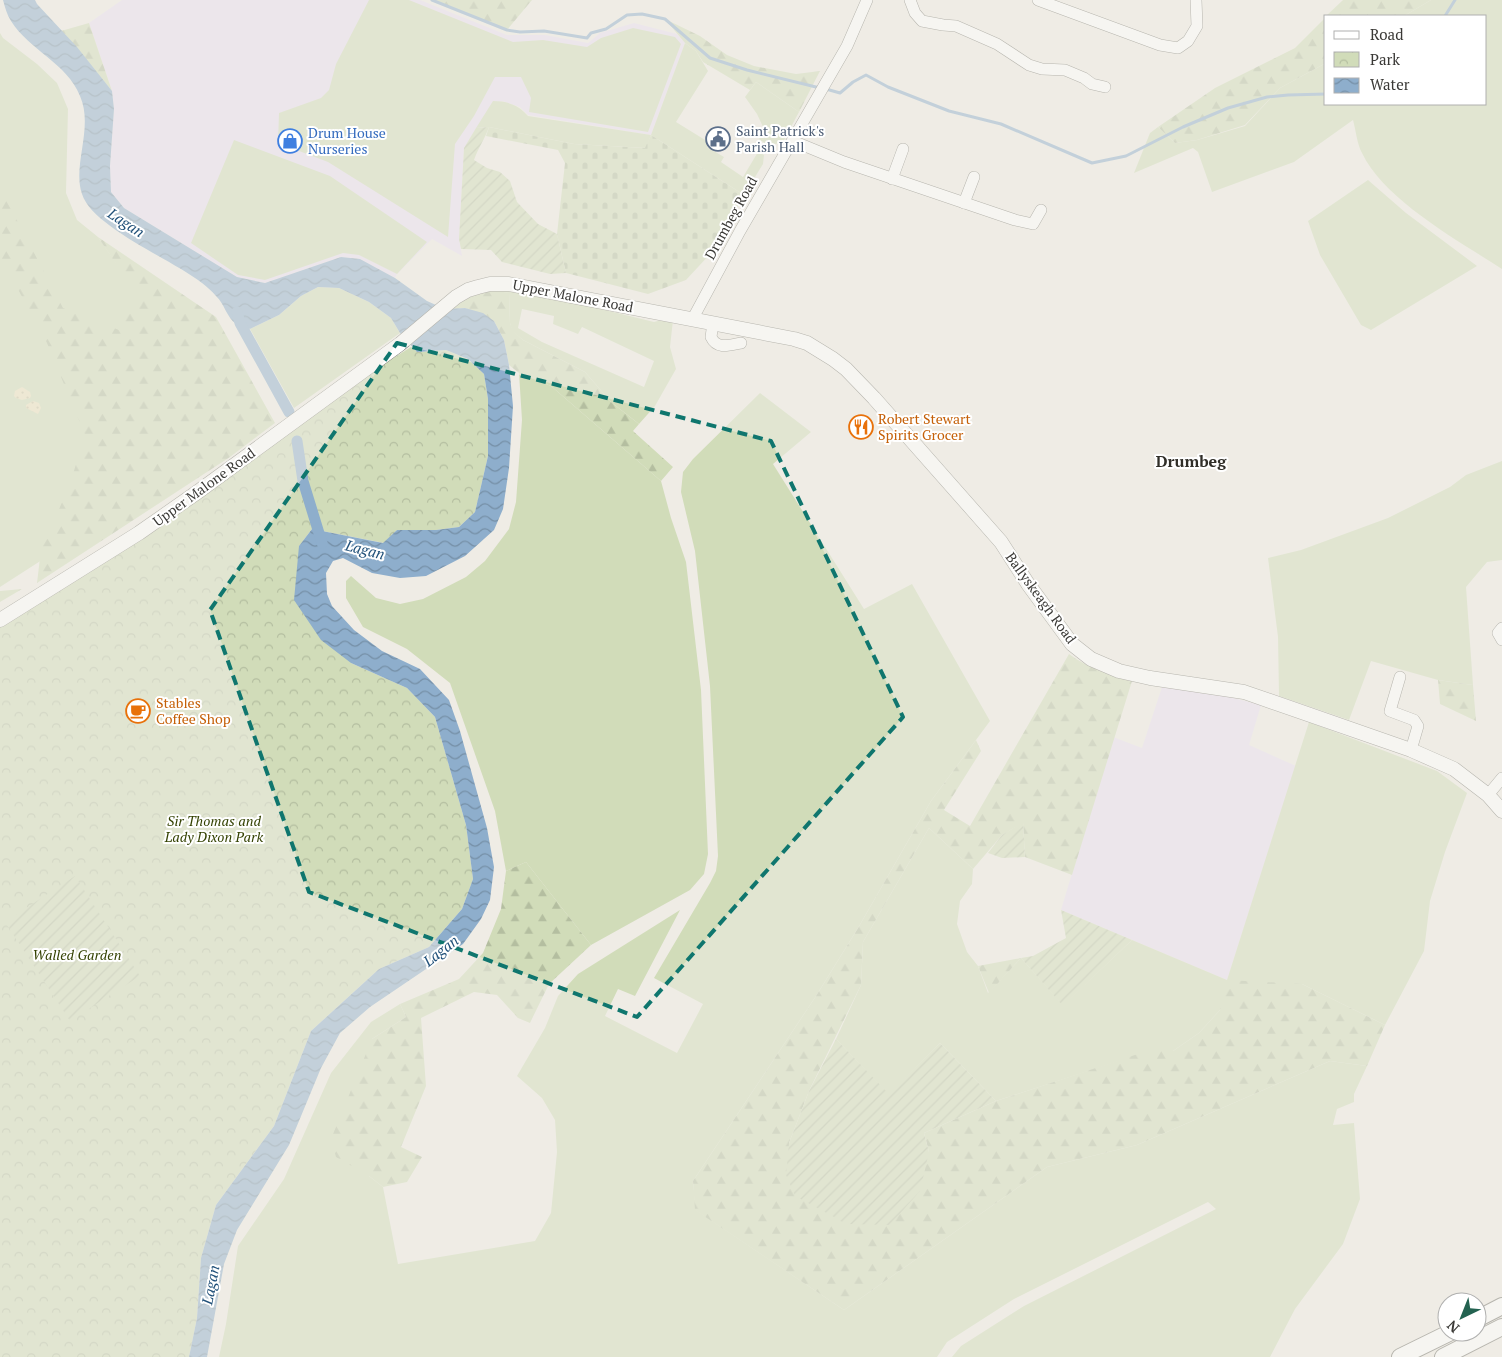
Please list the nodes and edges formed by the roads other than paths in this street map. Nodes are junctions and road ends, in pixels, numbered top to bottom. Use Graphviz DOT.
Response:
graph roads {
  1 [pos="867,0"];
  2 [pos="910,0"];
  3 [pos="1038,0"];
  4 [pos="1196,0"];
  5 [pos="1105,88"];
  6 [pos="793,141"];
  7 [pos="903,149"];
  8 [pos="974,177"];
  9 [pos="892,179"];
  10 [pos="964,203"];
  11 [pos="1041,210"];
  12 [pos="692,320"];
  13 [pos="713,323"];
  14 [pos="741,343"];
  15 [pos="0,620"];
  16 [pos="1502,628"];
  17 [pos="1502,640"];
  18 [pos="1400,677"];
  19 [pos="1411,750"];
  20 [pos="1502,778"];
  21 [pos="1488,795"];
  22 [pos="1502,811"];
  23 [pos="1502,1306"];
  24 [pos="1487,1314"];
  25 [pos="1502,1327"];
  26 [pos="1437,1339"];
  27 [pos="1400,1357"];
  28 [pos="1443,1357"];
  1 -- 6 [label="street, Drumbeg Road"];
  2 -- 5 [label="street"];
  3 -- 4 [label="street"];
  6 -- 9 [label="street"];
  6 -- 12 [label="street, Drumbeg Road"];
  7 -- 9 [label="street"];
  8 -- 10 [label="street"];
  9 -- 10 [label="street"];
  10 -- 11 [label="street"];
  12 -- 13 [label="main road, Ballyskeagh Road"];
  12 -- 15 [label="main road, Upper Malone Road"];
  13 -- 14 [label="street"];
  13 -- 19 [label="main road, Ballyskeagh Road"];
  16 -- 17 [label="street"];
  18 -- 19 [label="street"];
  19 -- 21 [label="main road, Ballyskeagh Road"];
  20 -- 21 [label="street"];
  21 -- 22 [label="main road, Ballyskeagh Road"];
  23 -- 24 [label="highway"];
  25 -- 28 [label="highway"];
  26 -- 27 [label="highway"];
}
